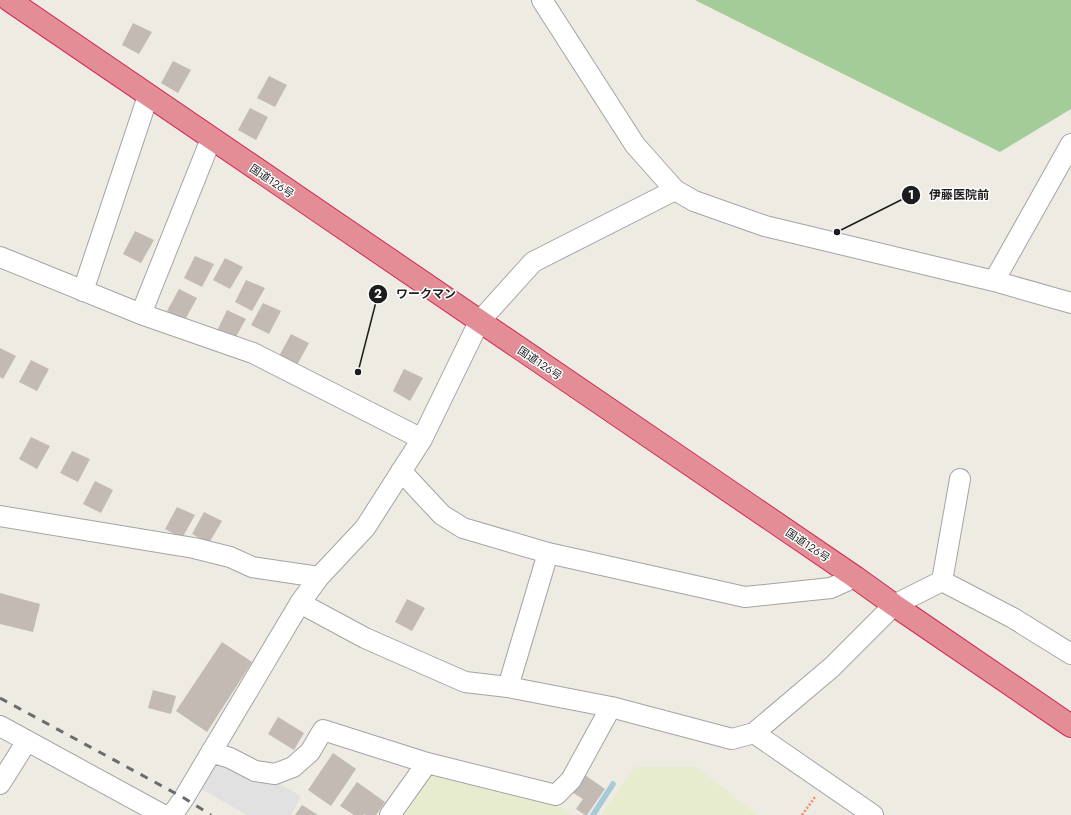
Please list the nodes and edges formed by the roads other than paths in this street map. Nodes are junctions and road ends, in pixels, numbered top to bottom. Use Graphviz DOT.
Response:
graph roads {
  1 [pos="9,0"];
  2 [pos="542,0"];
  3 [pos="148,96"];
  4 [pos="211,139"];
  5 [pos="1071,144"];
  6 [pos="675,190"];
  7 [pos="0,257"];
  8 [pos="994,282"];
  9 [pos="83,291"];
  10 [pos="1071,303"];
  11 [pos="141,314"];
  12 [pos="479,322"];
  13 [pos="422,439"];
  14 [pos="402,471"];
  15 [pos="960,479"];
  16 [pos="0,516"];
  17 [pos="548,553"];
  18 [pos="319,577"];
  19 [pos="855,577"];
  20 [pos="942,581"];
  21 [pos="300,603"];
  22 [pos="894,605"];
  23 [pos="1071,654"];
  24 [pos="508,687"];
  25 [pos="611,707"];
  26 [pos="0,726"];
  27 [pos="1071,726"];
  28 [pos="754,733"];
  29 [pos="27,741"];
  30 [pos="211,752"];
  31 [pos="427,763"];
  32 [pos="0,784"];
  33 [pos="163,815"];
  34 [pos="172,815"];
  35 [pos="390,815"];
  36 [pos="873,815"];
  1 -- 3 [label="highway, 国道126号"];
  2 -- 6 [label="street"];
  3 -- 4 [label="highway, 国道126号"];
  3 -- 9 [label="street"];
  4 -- 11 [label="street"];
  4 -- 12 [label="highway, 国道126号"];
  5 -- 8 [label="street"];
  6 -- 8 [label="street"];
  6 -- 12 [label="street"];
  7 -- 9 [label="street"];
  8 -- 10 [label="street"];
  9 -- 11 [label="street"];
  11 -- 13 [label="street"];
  12 -- 13 [label="street"];
  12 -- 19 [label="highway, 国道126号"];
  13 -- 14 [label="street"];
  14 -- 17 [label="street"];
  14 -- 18 [label="street"];
  15 -- 20 [label="street"];
  16 -- 18 [label="street"];
  17 -- 19 [label="street"];
  17 -- 24 [label="street"];
  18 -- 21 [label="street"];
  19 -- 22 [label="highway, 国道126号"];
  20 -- 22 [label="street"];
  20 -- 23 [label="street"];
  21 -- 24 [label="street"];
  21 -- 30 [label="street"];
  22 -- 27 [label="highway, 国道126号"];
  22 -- 28 [label="street"];
  24 -- 25 [label="street"];
  25 -- 28 [label="street"];
  25 -- 31 [label="street"];
  26 -- 29 [label="street"];
  28 -- 36 [label="street"];
  29 -- 32 [label="street"];
  29 -- 33 [label="street"];
  30 -- 31 [label="street"];
  30 -- 34 [label="street"];
  31 -- 35 [label="street"];
}
